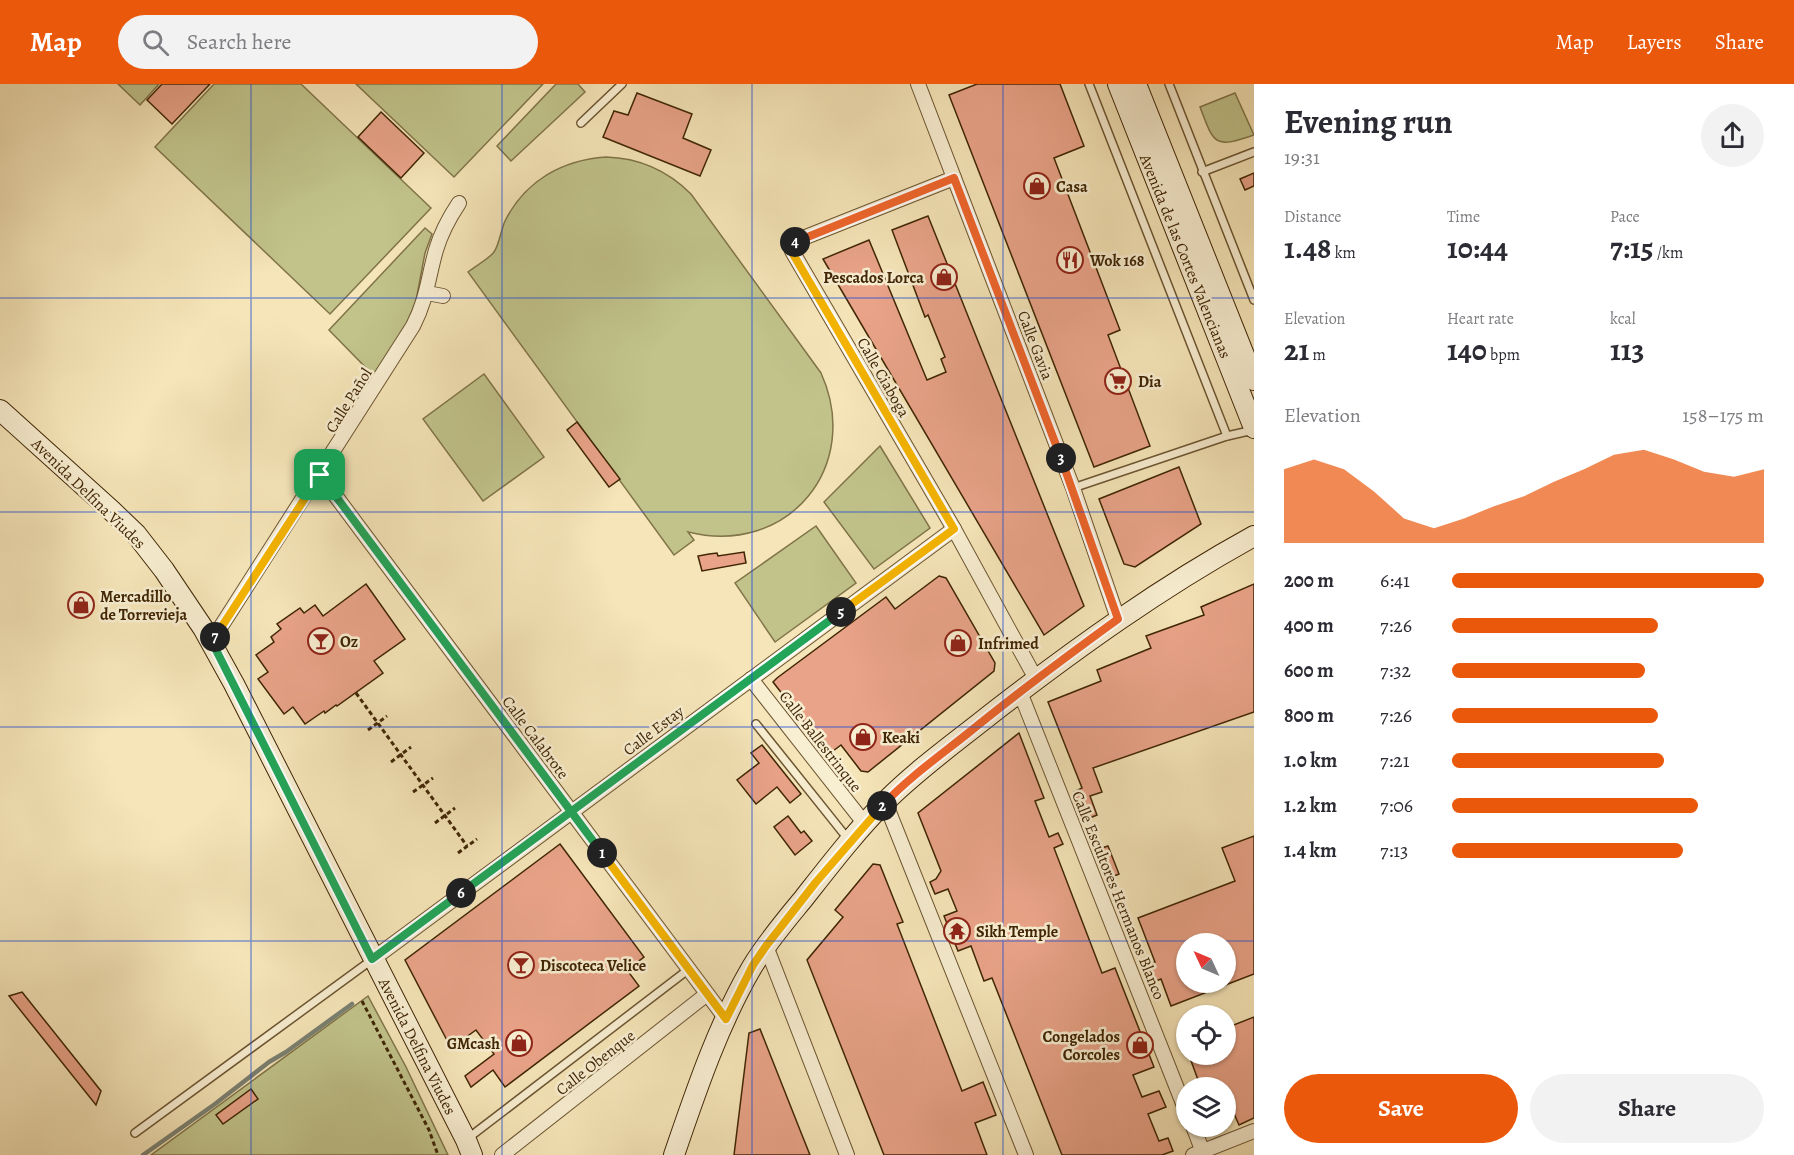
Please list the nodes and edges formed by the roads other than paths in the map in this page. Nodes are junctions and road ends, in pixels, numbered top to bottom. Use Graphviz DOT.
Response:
graph roads {
  1 [pos="622,84"];
  2 [pos="918,84"];
  3 [pos="1089,84"];
  4 [pos="1118,84"];
  5 [pos="1136,84"];
  6 [pos="1169,84"];
  7 [pos="580,123"];
  8 [pos="1254,152"];
  9 [pos="1202,172"];
  10 [pos="954,178"];
  11 [pos="459,203"];
  12 [pos="427,293"];
  13 [pos="444,296"];
  14 [pos="1254,300"];
  15 [pos="1254,380"];
  16 [pos="0,410"];
  17 [pos="1254,429"];
  18 [pos="1227,436"];
  19 [pos="320,475"];
  20 [pos="1073,488"];
  21 [pos="954,529"];
  22 [pos="1254,536"];
  23 [pos="1118,619"];
  24 [pos="212,642"];
  25 [pos="751,679"];
  26 [pos="1036,679"];
  27 [pos="1020,692"];
  28 [pos="756,724"];
  29 [pos="885,802"];
  30 [pos="571,812"];
  31 [pos="865,824"];
  32 [pos="850,842"];
  33 [pos="766,946"];
  34 [pos="372,959"];
  35 [pos="689,969"];
  36 [pos="707,994"];
  37 [pos="726,1019"];
  38 [pos="1176,1086"];
  39 [pos="1254,1131"];
  40 [pos="135,1133"];
  41 [pos="1196,1137"];
  42 [pos="469,1148"];
  43 [pos="1200,1154"];
  44 [pos="502,1155"];
  45 [pos="674,1155"];
  46 [pos="847,1155"];
  47 [pos="1026,1155"];
  1 -- 7 [label="lane"];
  2 -- 10 [label="street, Calle Gavia"];
  3 -- 18 [label="lane"];
  4 -- 17 [label="main road, Avenida de las Cortes Valencianas"];
  5 -- 15 [label="main road, Avenida de las Cortes Valencianas"];
  6 -- 9 [label="lane"];
  8 -- 9 [label="lane"];
  9 -- 14 [label="lane"];
  10 -- 20 [label="street, Calle Gavia"];
  10 -- 21 [label="street, Calle Ciaboga"];
  11 -- 12 [label="street, Calle Pañol"];
  12 -- 13 [label="street"];
  12 -- 19 [label="street, Calle Pañol"];
  16 -- 24 [label="main road, Avenida Delfina Viudes"];
  17 -- 18 [label="lane"];
  18 -- 20 [label="lane"];
  19 -- 24 [label="street, Calle Pañol"];
  19 -- 30 [label="street, Calle Calabrote"];
  20 -- 23 [label="street, Calle Gavia"];
  21 -- 25 [label="street, Calle Estay"];
  21 -- 26 [label="street, Calle Ciaboga"];
  22 -- 23 [label="main road"];
  23 -- 26 [label="main road"];
  24 -- 34 [label="main road, Avenida Delfina Viudes"];
  25 -- 30 [label="street, Calle Estay"];
  25 -- 31 [label="street, Calle Ballestrinque"];
  26 -- 27 [label="main road"];
  27 -- 29 [label="main road"];
  27 -- 38 [label="street, Calle Escultores Hermanos Blanco"];
  28 -- 32 [label="lane"];
  29 -- 31 [label="main road"];
  29 -- 47 [label="street"];
  30 -- 34 [label="street, Calle Estay"];
  30 -- 35 [label="street, Calle Calabrote"];
  31 -- 32 [label="main road"];
  32 -- 33 [label="main road"];
  33 -- 37 [label="main road"];
  33 -- 46 [label="street"];
  34 -- 40 [label="lane"];
  34 -- 42 [label="main road, Avenida Delfina Viudes"];
  35 -- 36 [label="street, Calle Calabrote"];
  35 -- 42 [label="lane"];
  36 -- 37 [label="street, Calle Calabrote"];
  36 -- 44 [label="street, Calle Obenque"];
  37 -- 45 [label="main road"];
  39 -- 43 [label="street"];
  41 -- 43 [label="street"];
}
